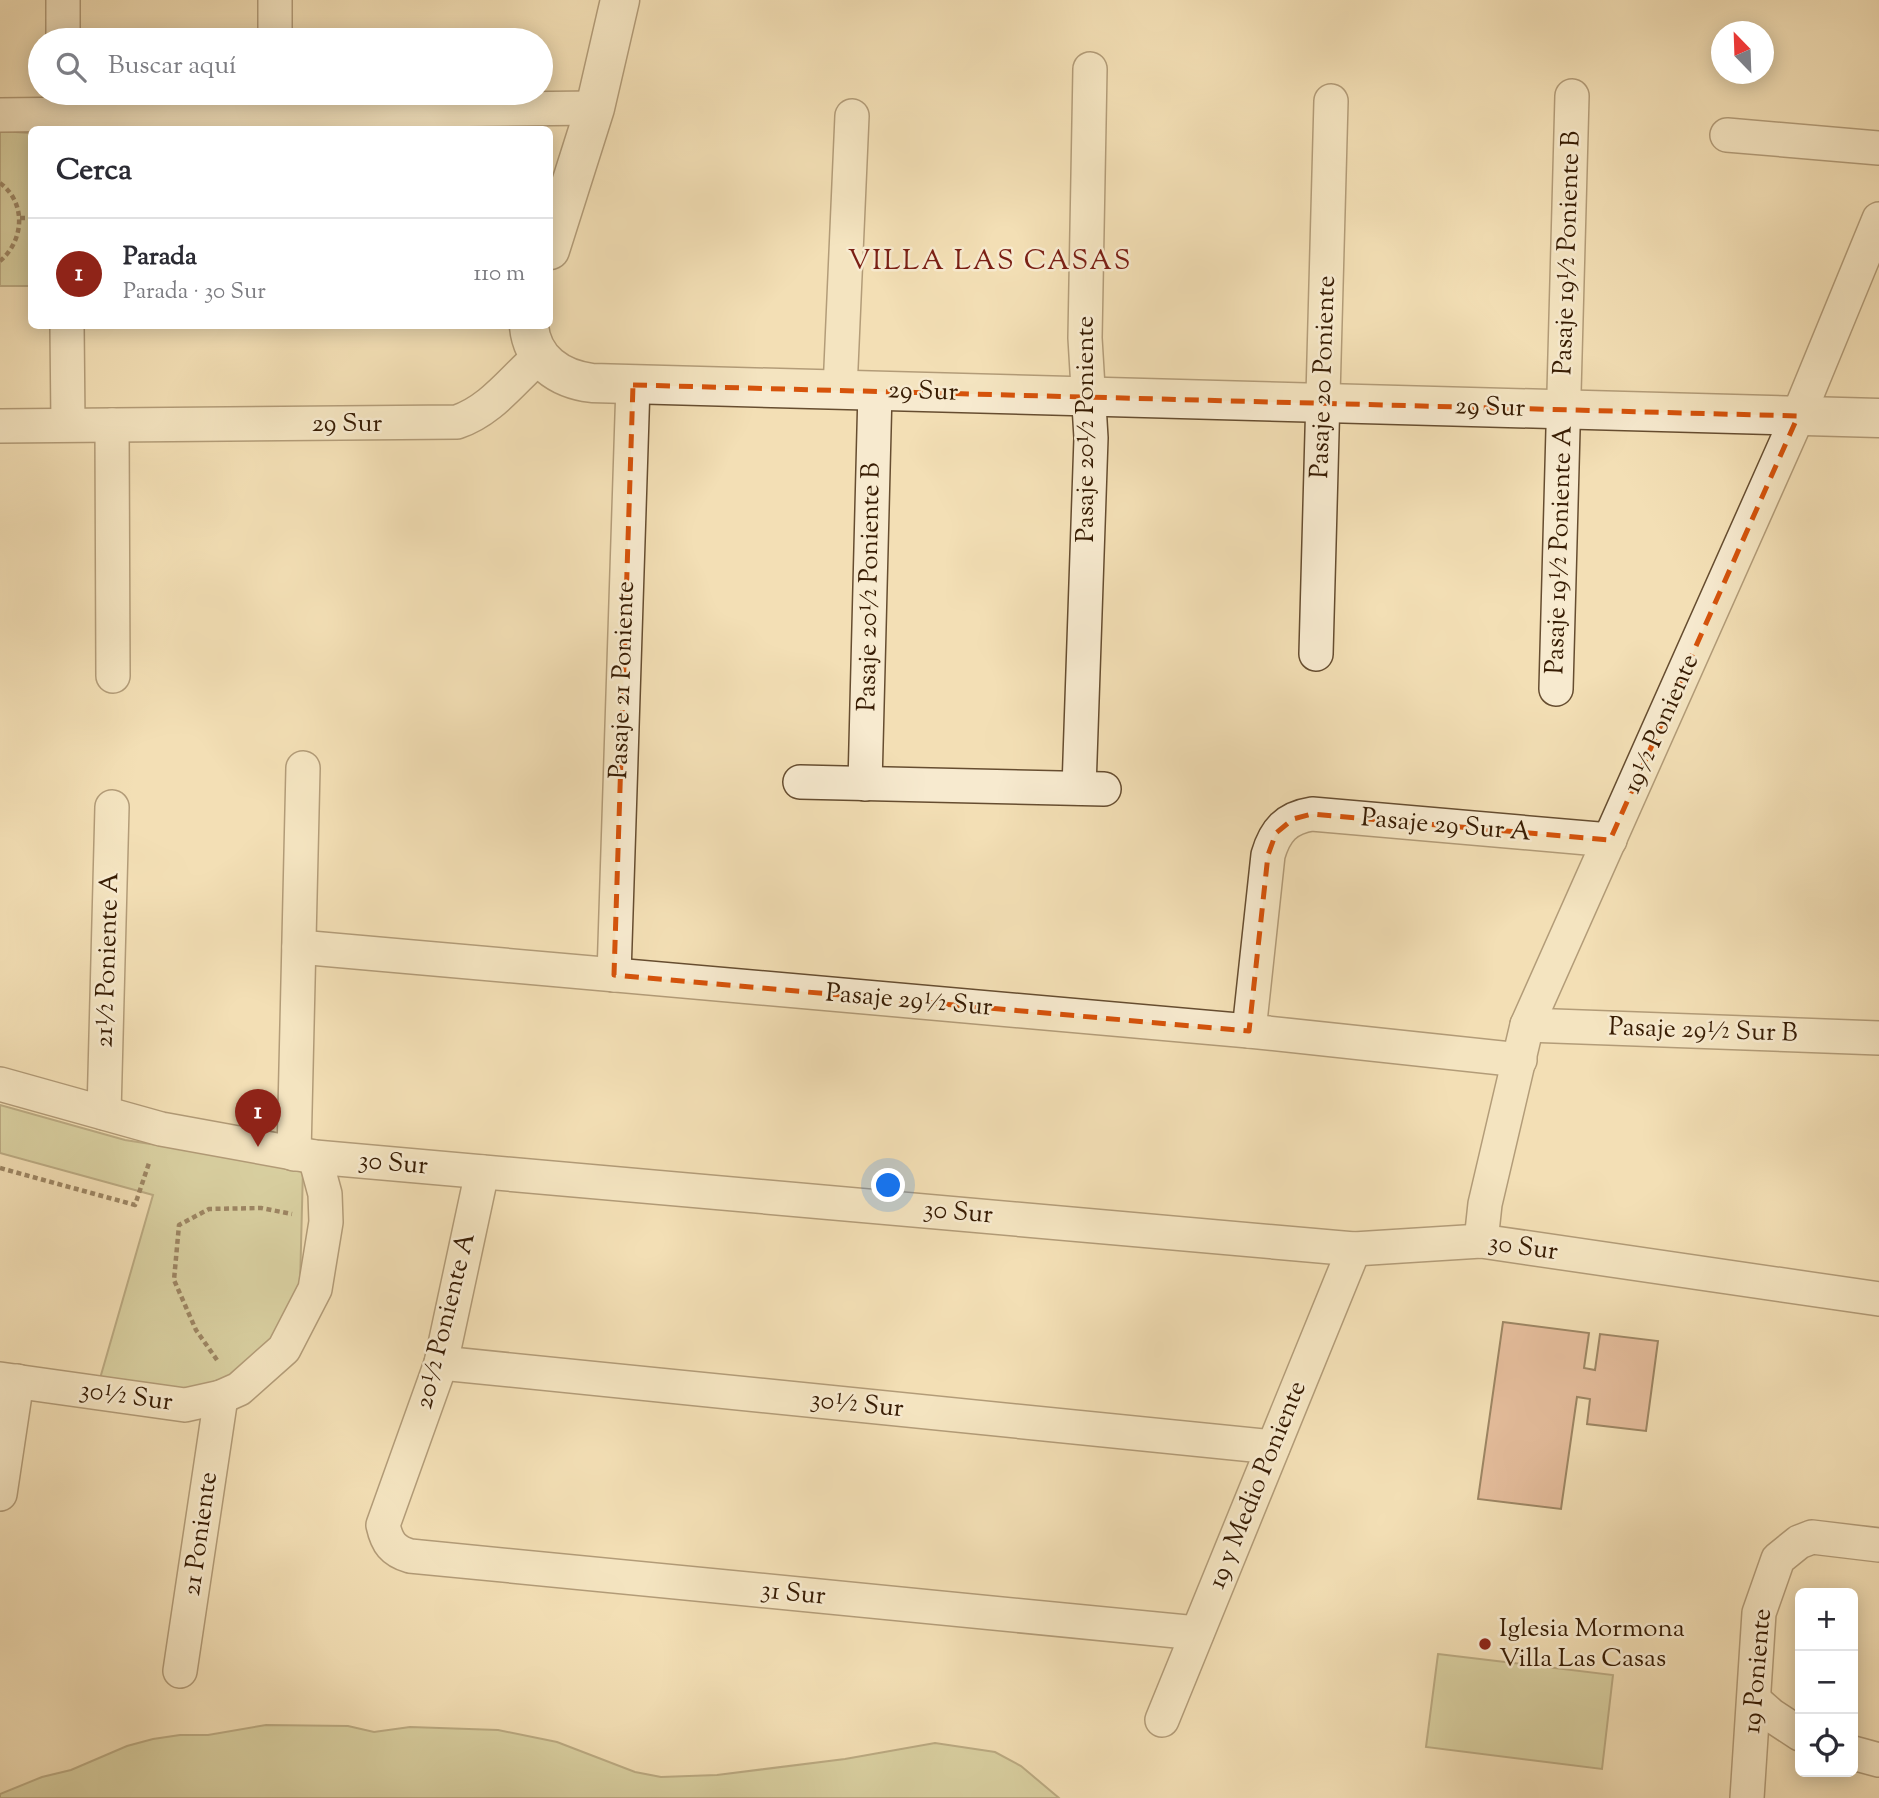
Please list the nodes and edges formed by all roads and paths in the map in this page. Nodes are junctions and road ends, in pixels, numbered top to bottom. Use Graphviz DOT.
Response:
graph roads {
  1 [pos="63,0"];
  2 [pos="275,0"];
  3 [pos="620,0"];
  4 [pos="63,28"];
  5 [pos="275,28"];
  6 [pos="1090,69"];
  7 [pos="1572,96"];
  8 [pos="1331,101"];
  9 [pos="595,108"];
  10 [pos="276,111"];
  11 [pos="64,112"];
  12 [pos="0,115"];
  13 [pos="852,116"];
  14 [pos="1727,135"];
  15 [pos="1879,148"];
  16 [pos="0,183"];
  17 [pos="20,218"];
  18 [pos="28,218"];
  19 [pos="1879,219"];
  20 [pos="553,241"];
  21 [pos="0,261"];
  22 [pos="67,329"];
  23 [pos="534,341"];
  24 [pos="633,385"];
  25 [pos="857,391"];
  26 [pos="1088,397"];
  27 [pos="1323,404"];
  28 [pos="1563,410"];
  29 [pos="1798,416"];
  30 [pos="1879,418"];
  31 [pos="68,423"];
  32 [pos="112,425"];
  33 [pos="0,426"];
  34 [pos="1316,653"];
  35 [pos="113,676"];
  36 [pos="1556,689"];
  37 [pos="303,768"];
  38 [pos="800,782"];
  39 [pos="865,784"];
  40 [pos="112,807"];
  41 [pos="1611,840"];
  42 [pos="299,947"];
  43 [pos="614,975"];
  44 [pos="1527,1025"];
  45 [pos="1249,1031"];
  46 [pos="1879,1038"];
  47 [pos="1520,1060"];
  48 [pos="0,1084"];
  49 [pos="104,1113"];
  50 [pos="161,1129"];
  51 [pos="305,1156"];
  52 [pos="0,1168"];
  53 [pos="482,1172"];
  54 [pos="326,1222"];
  55 [pos="1480,1241"];
  56 [pos="1354,1250"];
  57 [pos="1879,1299"];
  58 [pos="440,1363"];
  59 [pos="8,1380"];
  60 [pos="230,1393"];
  61 [pos="1273,1447"];
  62 [pos="0,1494"];
  63 [pos="1879,1545"];
  64 [pos="391,1547"];
  65 [pos="1197,1633"];
  66 [pos="180,1671"];
  67 [pos="1754,1700"];
  68 [pos="1161,1720"];
  69 [pos="1795,1731"];
  70 [pos="1858,1754"];
  71 [pos="1879,1760"];
  72 [pos="1747,1798"];
  1 -- 4 [label="street"];
  2 -- 5 [label="street"];
  3 -- 9 [label="street"];
  6 -- 26 [label="street, Pasaje 20½ Poniente"];
  7 -- 28 [label="street, Pasaje 19½ Poniente B"];
  8 -- 27 [label="street, Pasaje 20 Poniente"];
  9 -- 10 [label="street"];
  9 -- 20 [label="street"];
  10 -- 11 [label="street"];
  11 -- 12 [label="street"];
  13 -- 25 [label="street, Pasaje 20½ Poniente B"];
  14 -- 15 [label="street"];
  16 -- 17 [label="path"];
  17 -- 18 [label="path"];
  17 -- 21 [label="path"];
  19 -- 29 [label="street, 19½ Poniente"];
  22 -- 31 [label="street"];
  23 -- 24 [label="street, 29 Sur"];
  23 -- 32 [label="street, 29 Sur"];
  24 -- 25 [label="street, 29 Sur"];
  24 -- 43 [label="street, Pasaje 21 Poniente"];
  25 -- 26 [label="street, 29 Sur"];
  25 -- 39 [label="street, Pasaje 20½ Poniente B"];
  26 -- 27 [label="street, 29 Sur"];
  26 -- 39 [label="street, Pasaje 20½ Poniente"];
  27 -- 28 [label="street, 29 Sur"];
  27 -- 34 [label="street, Pasaje 20 Poniente"];
  28 -- 29 [label="street, 29 Sur"];
  28 -- 36 [label="street, Pasaje 19½ Poniente A"];
  29 -- 30 [label="street, 29 Sur"];
  29 -- 41 [label="street, 19½ Poniente"];
  31 -- 32 [label="street, 29 Sur"];
  31 -- 33 [label="street, 29 Sur"];
  32 -- 35 [label="street"];
  37 -- 42 [label="street"];
  38 -- 39 [label="street"];
  40 -- 49 [label="street, 21½ Poniente A"];
  41 -- 44 [label="street, 19½ Poniente"];
  41 -- 45 [label="street, Pasaje 29 Sur A"];
  42 -- 43 [label="street, Pasaje 29½ Sur"];
  42 -- 51 [label="street"];
  43 -- 45 [label="street, Pasaje 29½ Sur"];
  44 -- 46 [label="street, Pasaje 29½ Sur B"];
  44 -- 47 [label="street, 19½ Poniente"];
  45 -- 47 [label="street, Pasaje 29½ Sur"];
  47 -- 55 [label="street, 19½ Poniente"];
  48 -- 49 [label="street, 30 Sur"];
  49 -- 50 [label="street, 30 Sur"];
  50 -- 51 [label="street, 30 Sur"];
  50 -- 52 [label="path"];
  51 -- 53 [label="street, 30 Sur"];
  51 -- 54 [label="street"];
  53 -- 56 [label="street, 30 Sur"];
  53 -- 58 [label="street, 20½ Poniente A"];
  54 -- 60 [label="street"];
  54 -- 60 [label="path"];
  55 -- 56 [label="street, 30 Sur"];
  55 -- 57 [label="street, 30 Sur"];
  56 -- 61 [label="street, 19 y Medio Poniente"];
  58 -- 61 [label="street, 30½ Sur"];
  58 -- 64 [label="street, 20½ Poniente A"];
  59 -- 60 [label="street, 30½ Sur"];
  59 -- 62 [label="street"];
  60 -- 66 [label="street, 21 Poniente"];
  61 -- 65 [label="street, 19 y Medio Poniente"];
  63 -- 67 [label="street, 19 Poniente"];
  64 -- 65 [label="street, 31 Sur"];
  65 -- 68 [label="street, 19 y Medio Poniente"];
  67 -- 69 [label="street"];
  67 -- 72 [label="street, 19 Poniente"];
  70 -- 71 [label="street"];
}
